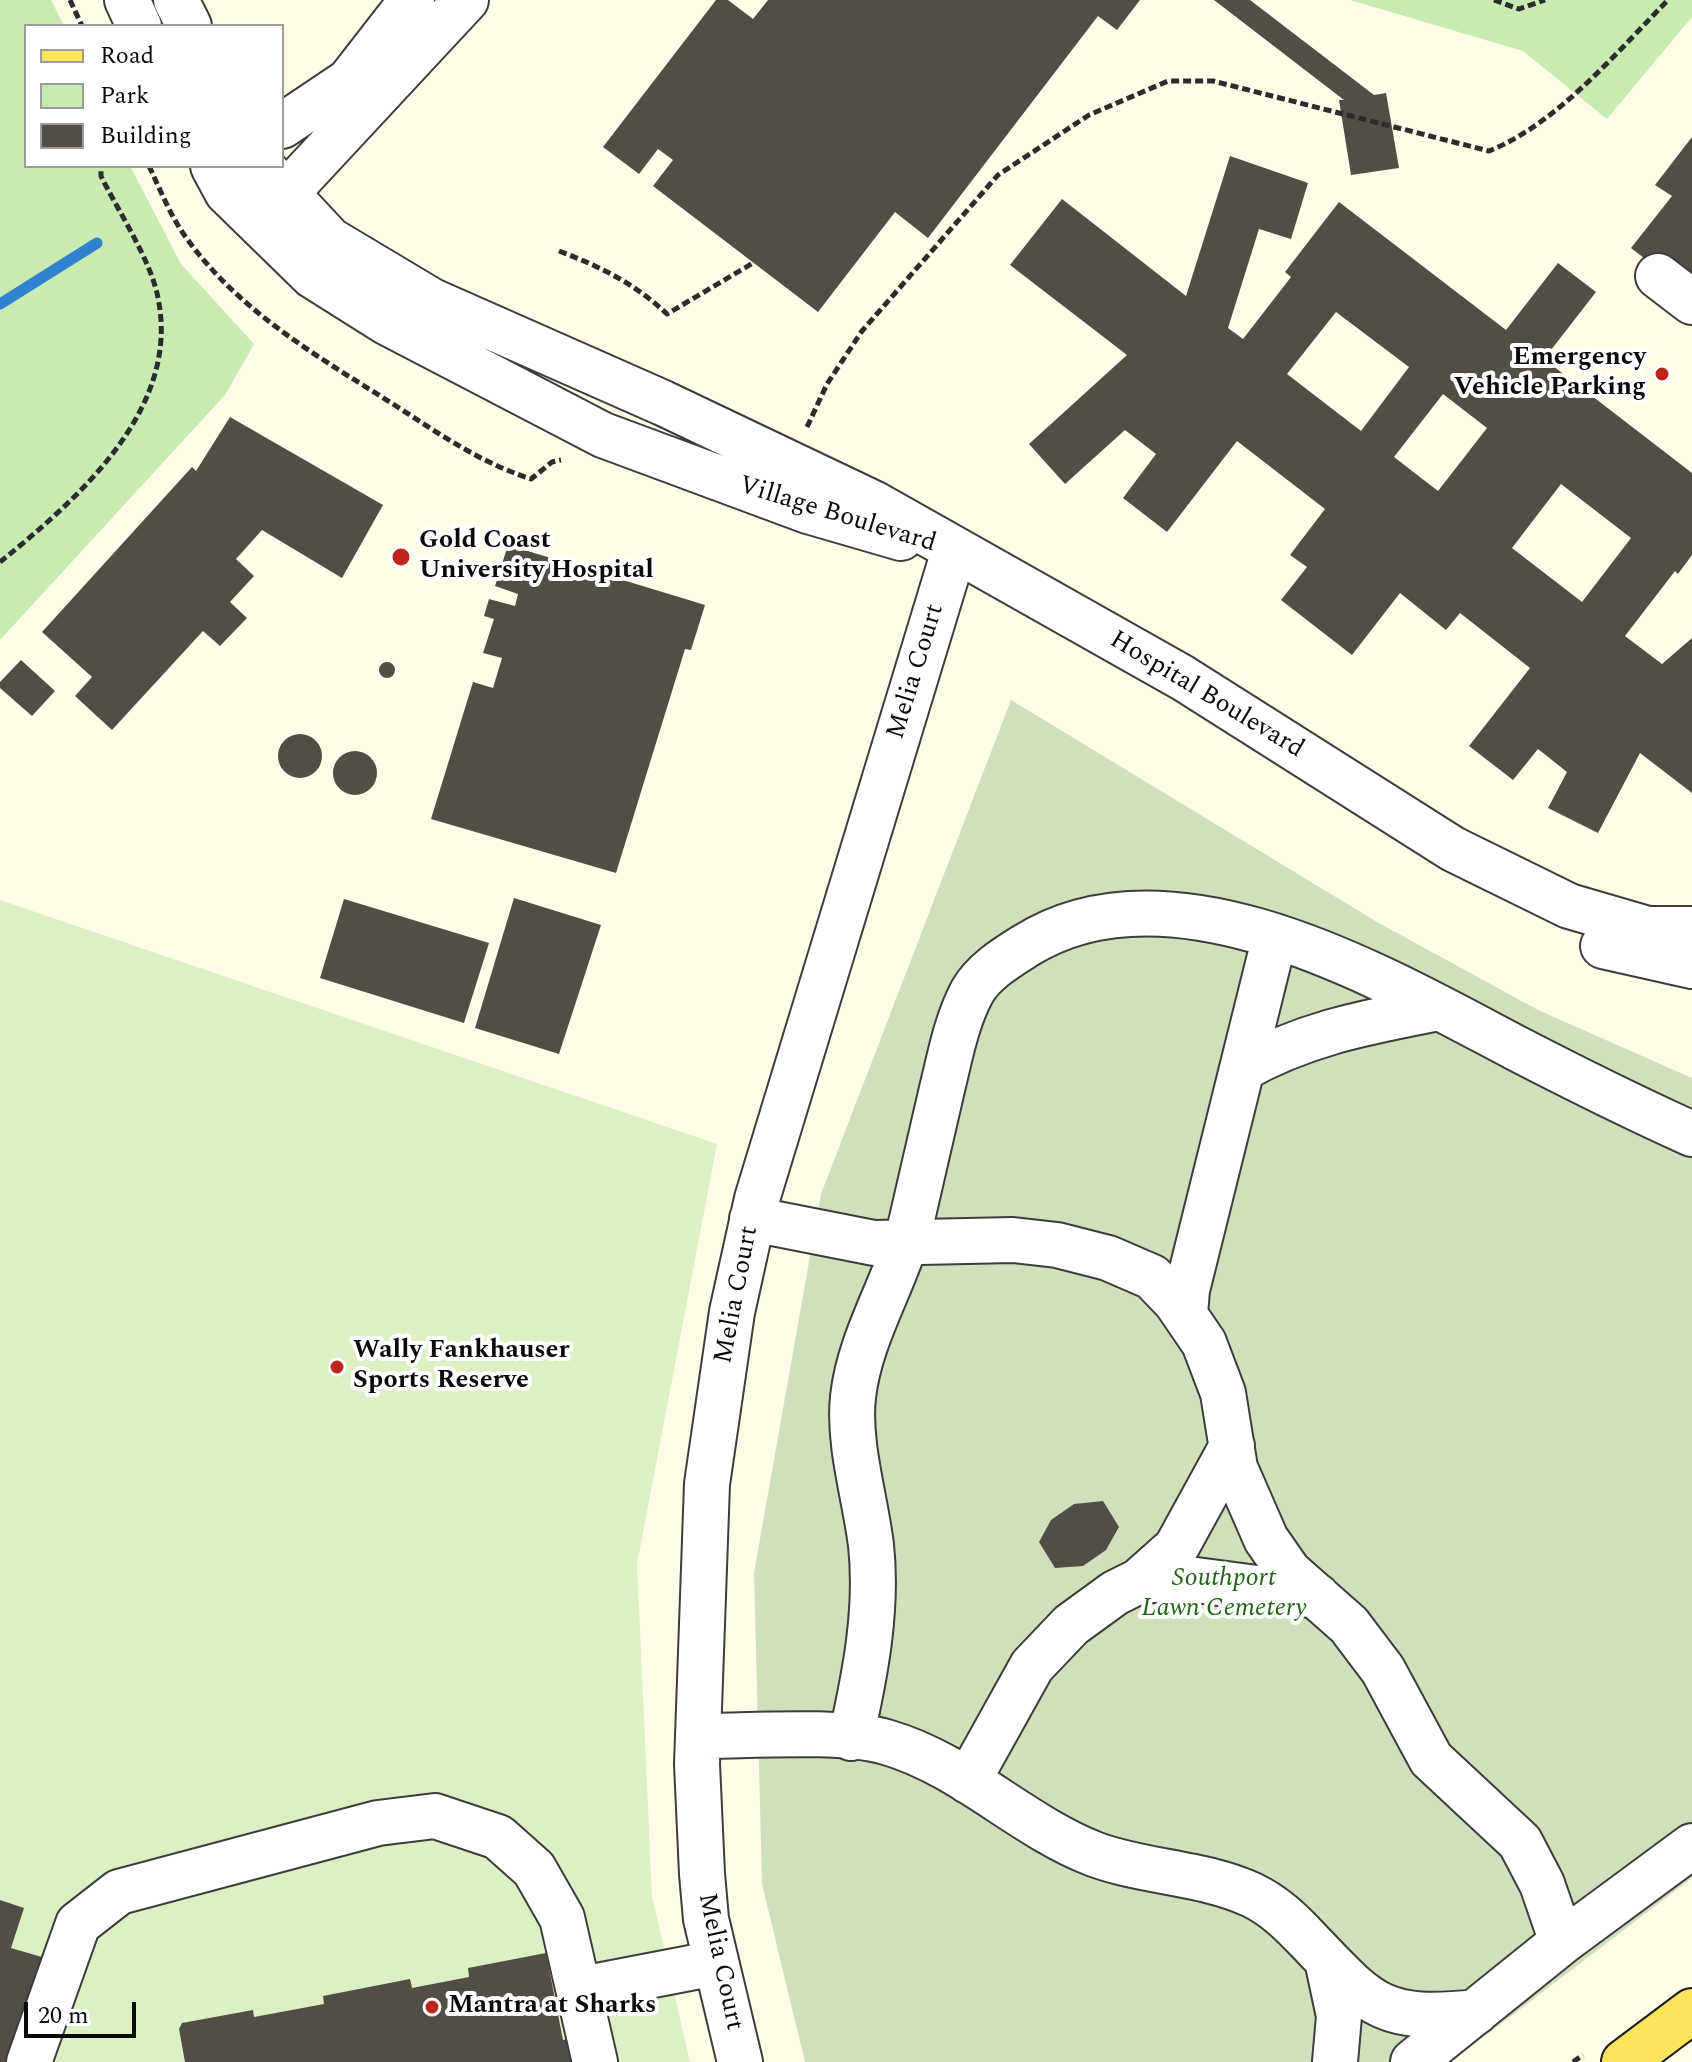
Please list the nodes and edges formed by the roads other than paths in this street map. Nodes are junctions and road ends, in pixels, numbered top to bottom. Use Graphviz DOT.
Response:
graph roads {
  1 [pos="127,0"];
  2 [pos="176,0"];
  3 [pos="412,0"];
  4 [pos="466,0"];
  5 [pos="138,24"];
  6 [pos="188,24"];
  7 [pos="284,125"];
  8 [pos="284,154"];
  9 [pos="268,168"];
  10 [pos="249,184"];
  11 [pos="1658,276"];
  12 [pos="1692,302"];
  13 [pos="954,551"];
  14 [pos="1453,849"];
  15 [pos="1692,929"];
  16 [pos="1275,936"];
  17 [pos="1692,966"];
  18 [pos="1439,1008"];
  19 [pos="1242,1069"];
  20 [pos="1692,1134"];
  21 [pos="752,1219"];
  22 [pos="907,1244"];
  23 [pos="1185,1314"];
  24 [pos="1232,1446"];
  25 [pos="1139,1581"];
  26 [pos="1317,1596"];
  27 [pos="698,1736"];
  28 [pos="851,1738"];
  29 [pos="968,1781"];
  30 [pos="1692,1846"];
  31 [pos="1562,1942"];
  32 [pos="1327,1960"];
  33 [pos="716,1963"];
  34 [pos="581,1989"];
  35 [pos="1692,2011"];
  36 [pos="1476,2012"];
  37 [pos="29,2062"];
  38 [pos="595,2062"];
  39 [pos="740,2062"];
  40 [pos="1335,2062"];
  41 [pos="1413,2062"];
  42 [pos="1624,2062"];
  1 -- 5 [label="street"];
  2 -- 6 [label="street"];
  3 -- 7 [label="street"];
  4 -- 8 [label="street"];
  9 -- 10 [label="street"];
  10 -- 13 [label="street, Village Boulevard"];
  11 -- 12 [label="street"];
  13 -- 14 [label="street, Hospital Boulevard"];
  13 -- 21 [label="street, Melia Court"];
  14 -- 15 [label="street, Hospital Boulevard"];
  14 -- 17 [label="street, Hospital Boulevard"];
  16 -- 18 [label="street"];
  16 -- 19 [label="street"];
  16 -- 22 [label="street"];
  18 -- 19 [label="street"];
  18 -- 20 [label="street"];
  19 -- 23 [label="street"];
  21 -- 22 [label="street"];
  21 -- 27 [label="street, Melia Court"];
  22 -- 23 [label="street"];
  22 -- 28 [label="street"];
  23 -- 24 [label="street"];
  24 -- 25 [label="street"];
  24 -- 26 [label="street"];
  25 -- 26 [label="street"];
  25 -- 29 [label="street"];
  26 -- 31 [label="street"];
  27 -- 28 [label="street"];
  27 -- 33 [label="street, Melia Court"];
  28 -- 29 [label="street"];
  29 -- 32 [label="street"];
  30 -- 31 [label="street"];
  31 -- 36 [label="street"];
  32 -- 36 [label="street"];
  32 -- 40 [label="street"];
  33 -- 34 [label="street"];
  33 -- 39 [label="street, Melia Court"];
  34 -- 37 [label="street"];
  34 -- 38 [label="street"];
  35 -- 42 [label="main road"];
  36 -- 41 [label="street"];
}
